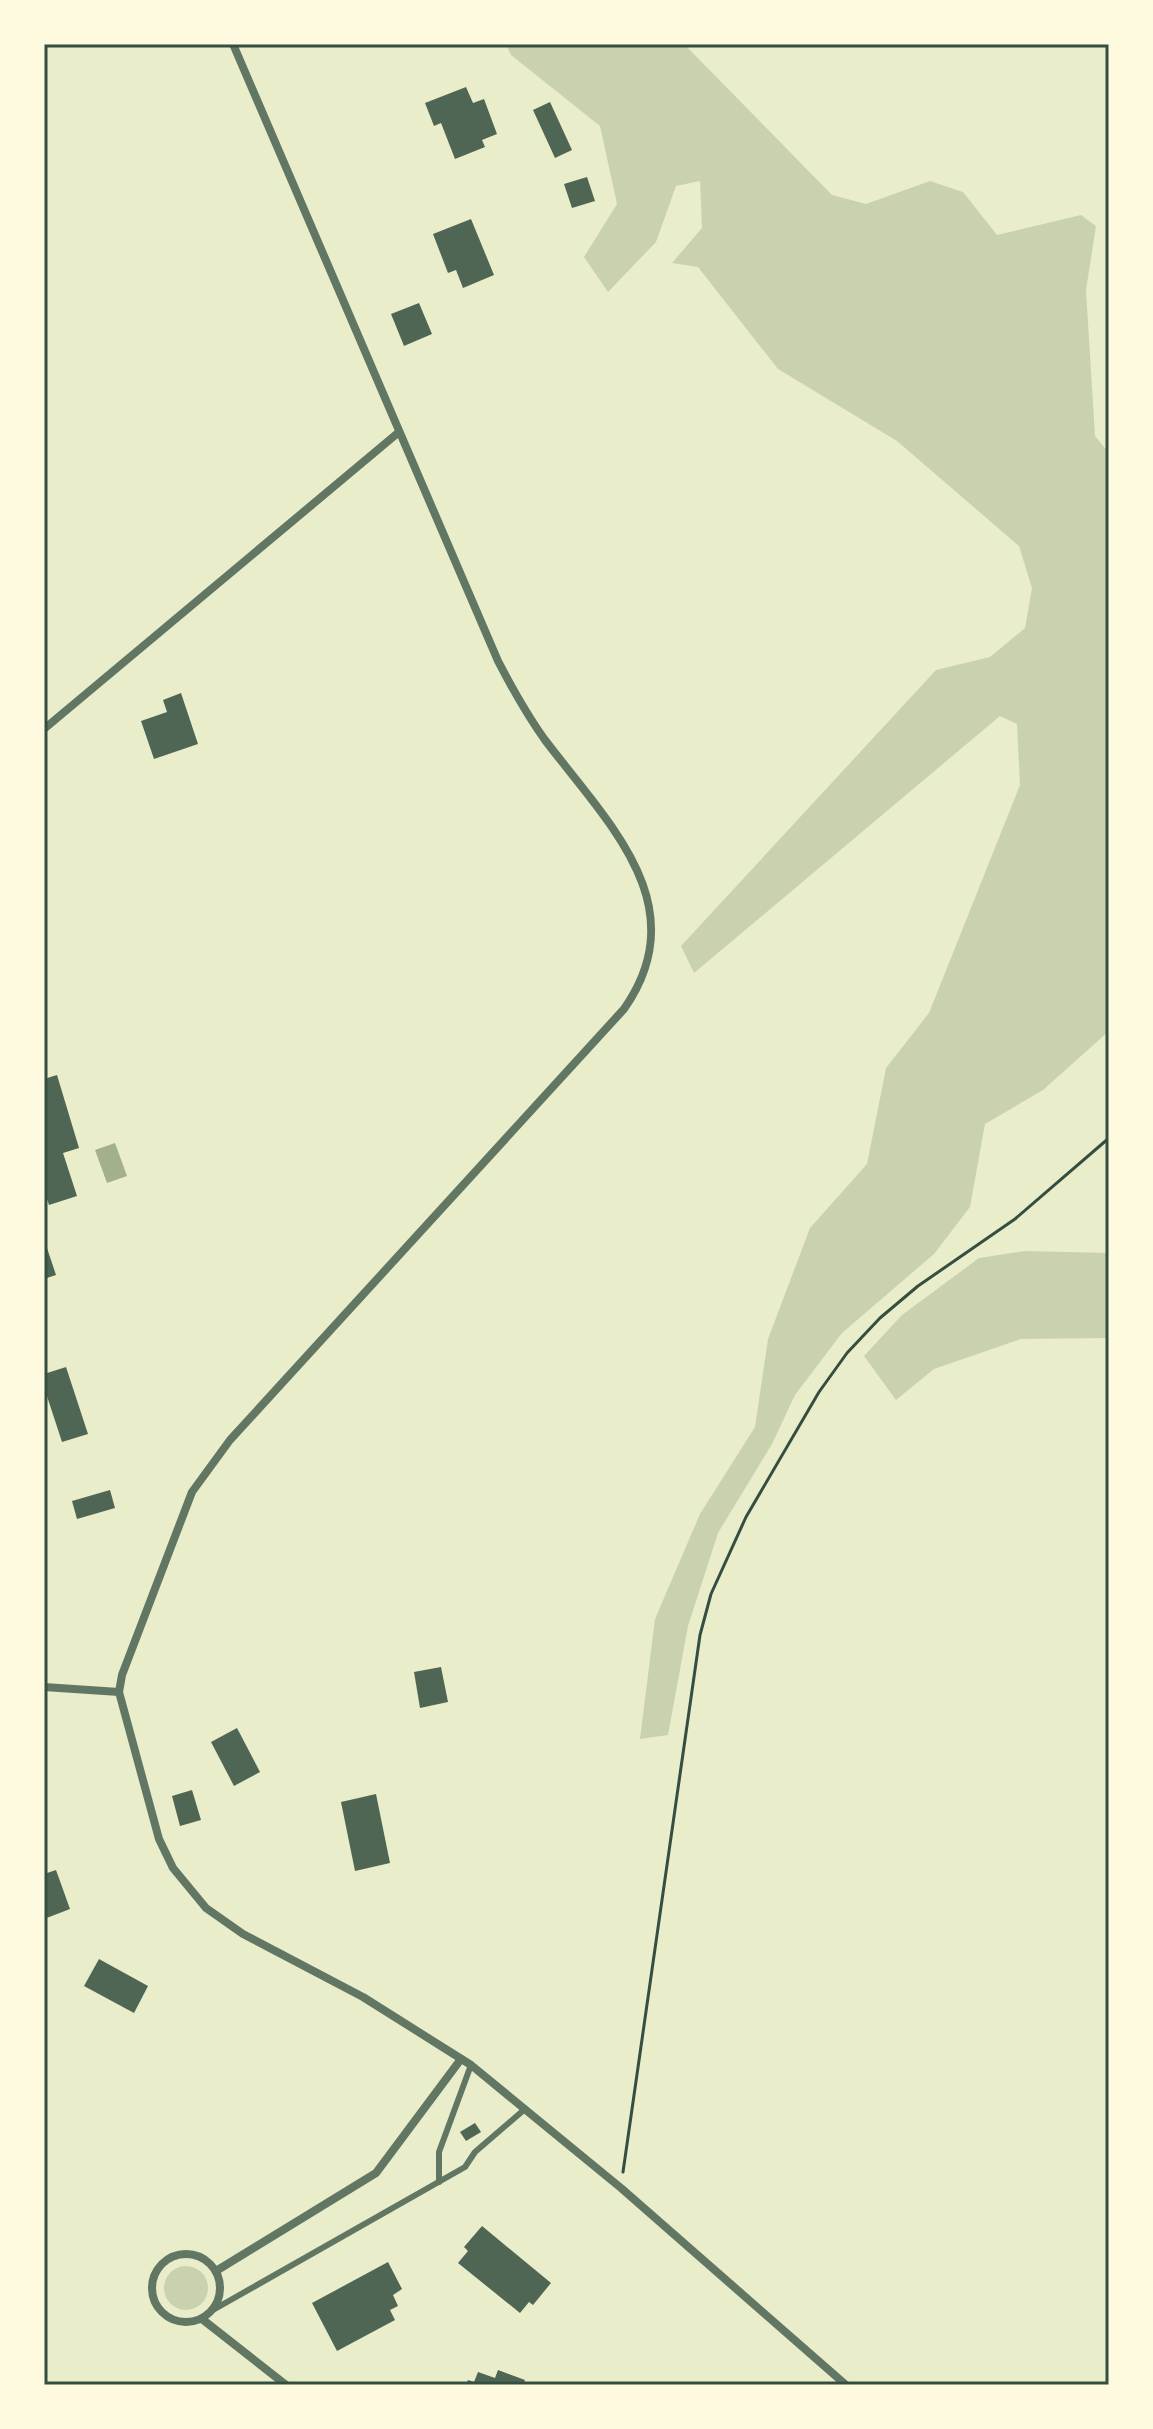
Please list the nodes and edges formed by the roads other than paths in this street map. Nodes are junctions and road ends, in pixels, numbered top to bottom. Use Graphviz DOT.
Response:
graph roads {
  1 [pos="233,44"];
  2 [pos="399,432"];
  3 [pos="44,729"];
  4 [pos="44,1687"];
  5 [pos="119,1692"];
  6 [pos="461,2059"];
  7 [pos="471,2065"];
  8 [pos="525,2109"];
  9 [pos="439,2182"];
  10 [pos="216,2271"];
  11 [pos="213,2310"];
  12 [pos="202,2319"];
  13 [pos="286,2385"];
  14 [pos="846,2385"];
  1 -- 2 [label="street"];
  2 -- 3 [label="street"];
  2 -- 5 [label="street"];
  4 -- 5 [label="street"];
  5 -- 6 [label="street"];
  6 -- 7 [label="street"];
  6 -- 10 [label="street"];
  7 -- 8 [label="street"];
  7 -- 9 [label="lane"];
  8 -- 9 [label="lane"];
  8 -- 14 [label="street"];
  9 -- 11 [label="lane"];
  10 -- 11 [label="street"];
  10 -- 12 [label="street"];
  11 -- 12 [label="street"];
  12 -- 13 [label="street"];
}
